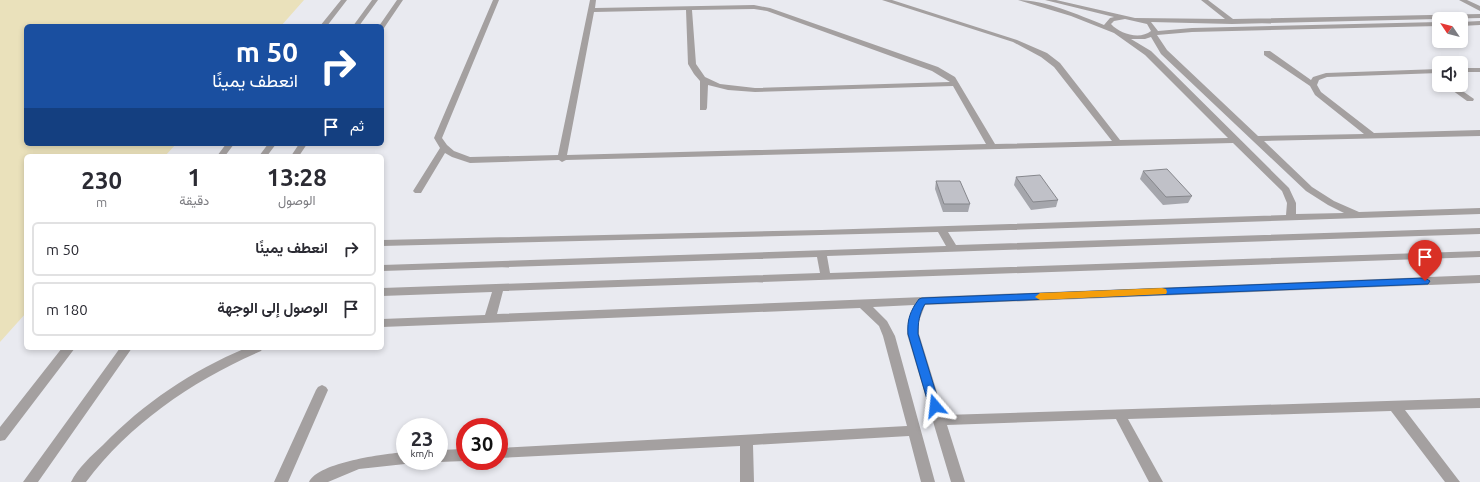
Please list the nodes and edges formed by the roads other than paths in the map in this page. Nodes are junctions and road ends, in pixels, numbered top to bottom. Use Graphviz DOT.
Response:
graph roads {
  1 [pos="344,0"];
  2 [pos="375,0"];
  3 [pos="400,0"];
  4 [pos="496,0"];
  5 [pos="593,0"];
  6 [pos="884,0"];
  7 [pos="1021,0"];
  8 [pos="1048,0"];
  9 [pos="1204,0"];
  10 [pos="1462,0"];
  11 [pos="689,8"];
  12 [pos="1480,9"];
  13 [pos="591,10"];
  14 [pos="1480,16"];
  15 [pos="1125,17"];
  16 [pos="1137,19"];
  17 [pos="1232,22"];
  18 [pos="1480,23"];
  19 [pos="326,24"];
  20 [pos="357,24"];
  21 [pos="384,24"];
  22 [pos="1432,24"];
  23 [pos="1468,24"];
  24 [pos="1114,31"];
  25 [pos="1153,34"];
  26 [pos="1267,53"];
  27 [pos="1468,70"];
  28 [pos="1480,70"];
  29 [pos="1429,71"];
  30 [pos="1432,73"];
  31 [pos="704,80"];
  32 [pos="955,84"];
  33 [pos="1313,85"];
  34 [pos="1460,92"];
  35 [pos="1470,98"];
  36 [pos="703,108"];
  37 [pos="1480,132"];
  38 [pos="1372,136"];
  39 [pos="1257,139"];
  40 [pos="1235,140"];
  41 [pos="1118,143"];
  42 [pos="992,146"];
  43 [pos="443,149"];
  44 [pos="562,159"];
  45 [pos="418,192"];
  46 [pos="1480,211"];
  47 [pos="1359,215"];
  48 [pos="1290,218"];
  49 [pos="941,230"];
  50 [pos="1480,231"];
  51 [pos="384,243"];
  52 [pos="953,249"];
  53 [pos="821,253"];
  54 [pos="1480,254"];
  55 [pos="384,268"];
  56 [pos="826,277"];
  57 [pos="1480,279"];
  58 [pos="499,288"];
  59 [pos="384,292"];
  60 [pos="922,301"];
  61 [pos="863,304"];
  62 [pos="490,318"];
  63 [pos="384,323"];
  64 [pos="67,350"];
  65 [pos="125,350"];
  66 [pos="252,350"];
  67 [pos="322,390"];
  68 [pos="1480,403"];
  69 [pos="1394,406"];
  70 [pos="1119,414"];
  71 [pos="939,420"];
  72 [pos="914,431"];
  73 [pos="0,436"];
  74 [pos="746,440"];
  75 [pos="508,453"];
  76 [pos="396,459"];
  77 [pos="30,482"];
  78 [pos="78,482"];
  79 [pos="281,482"];
  80 [pos="316,482"];
  81 [pos="747,482"];
  82 [pos="928,482"];
  83 [pos="958,482"];
  84 [pos="1156,482"];
  85 [pos="1453,482"];
  1 -- 19 [label="street"];
  2 -- 20 [label="street"];
  3 -- 21 [label="street"];
  4 -- 43 [label="street"];
  5 -- 13 [label="street"];
  6 -- 41 [label="street"];
  7 -- 24 [label="street"];
  8 -- 15 [label="street"];
  9 -- 17 [label="street"];
  10 -- 12 [label="street"];
  11 -- 13 [label="street"];
  11 -- 31 [label="street"];
  11 -- 32 [label="street"];
  13 -- 44 [label="street"];
  14 -- 17 [label="street"];
  15 -- 16 [label="street"];
  15 -- 24 [label="street"];
  16 -- 17 [label="street"];
  16 -- 25 [label="street"];
  18 -- 23 [label="street"];
  22 -- 25 [label="street"];
  24 -- 25 [label="street"];
  24 -- 40 [label="street"];
  25 -- 39 [label="street"];
  26 -- 33 [label="street"];
  27 -- 28 [label="street"];
  29 -- 30 [label="street"];
  29 -- 33 [label="street"];
  31 -- 32 [label="street"];
  31 -- 36 [label="street"];
  32 -- 42 [label="street"];
  33 -- 38 [label="street"];
  34 -- 35 [label="street"];
  37 -- 38 [label="street"];
  38 -- 39 [label="street"];
  39 -- 47 [label="street"];
  40 -- 41 [label="street"];
  40 -- 48 [label="street"];
  41 -- 42 [label="street"];
  42 -- 44 [label="street"];
  43 -- 44 [label="street"];
  43 -- 45 [label="street"];
  46 -- 47 [label="street"];
  47 -- 48 [label="street"];
  48 -- 49 [label="street"];
  49 -- 51 [label="street"];
  49 -- 52 [label="street"];
  50 -- 52 [label="street"];
  52 -- 53 [label="street"];
  53 -- 55 [label="street"];
  53 -- 56 [label="street"];
  54 -- 56 [label="street"];
  56 -- 58 [label="street"];
  57 -- 60 [label="street"];
  58 -- 59 [label="street"];
  58 -- 62 [label="street"];
  60 -- 61 [label="street"];
  60 -- 71 [label="street"];
  61 -- 62 [label="street"];
  61 -- 72 [label="street"];
  62 -- 63 [label="street"];
  64 -- 73 [label="street"];
  65 -- 77 [label="street"];
  66 -- 78 [label="street"];
  67 -- 79 [label="street"];
  68 -- 69 [label="street"];
  69 -- 70 [label="street"];
  69 -- 85 [label="street"];
  70 -- 71 [label="street"];
  70 -- 84 [label="street"];
  71 -- 83 [label="street"];
  72 -- 74 [label="street"];
  72 -- 82 [label="street"];
  74 -- 75 [label="street"];
  74 -- 81 [label="street"];
  76 -- 80 [label="street"];
}
